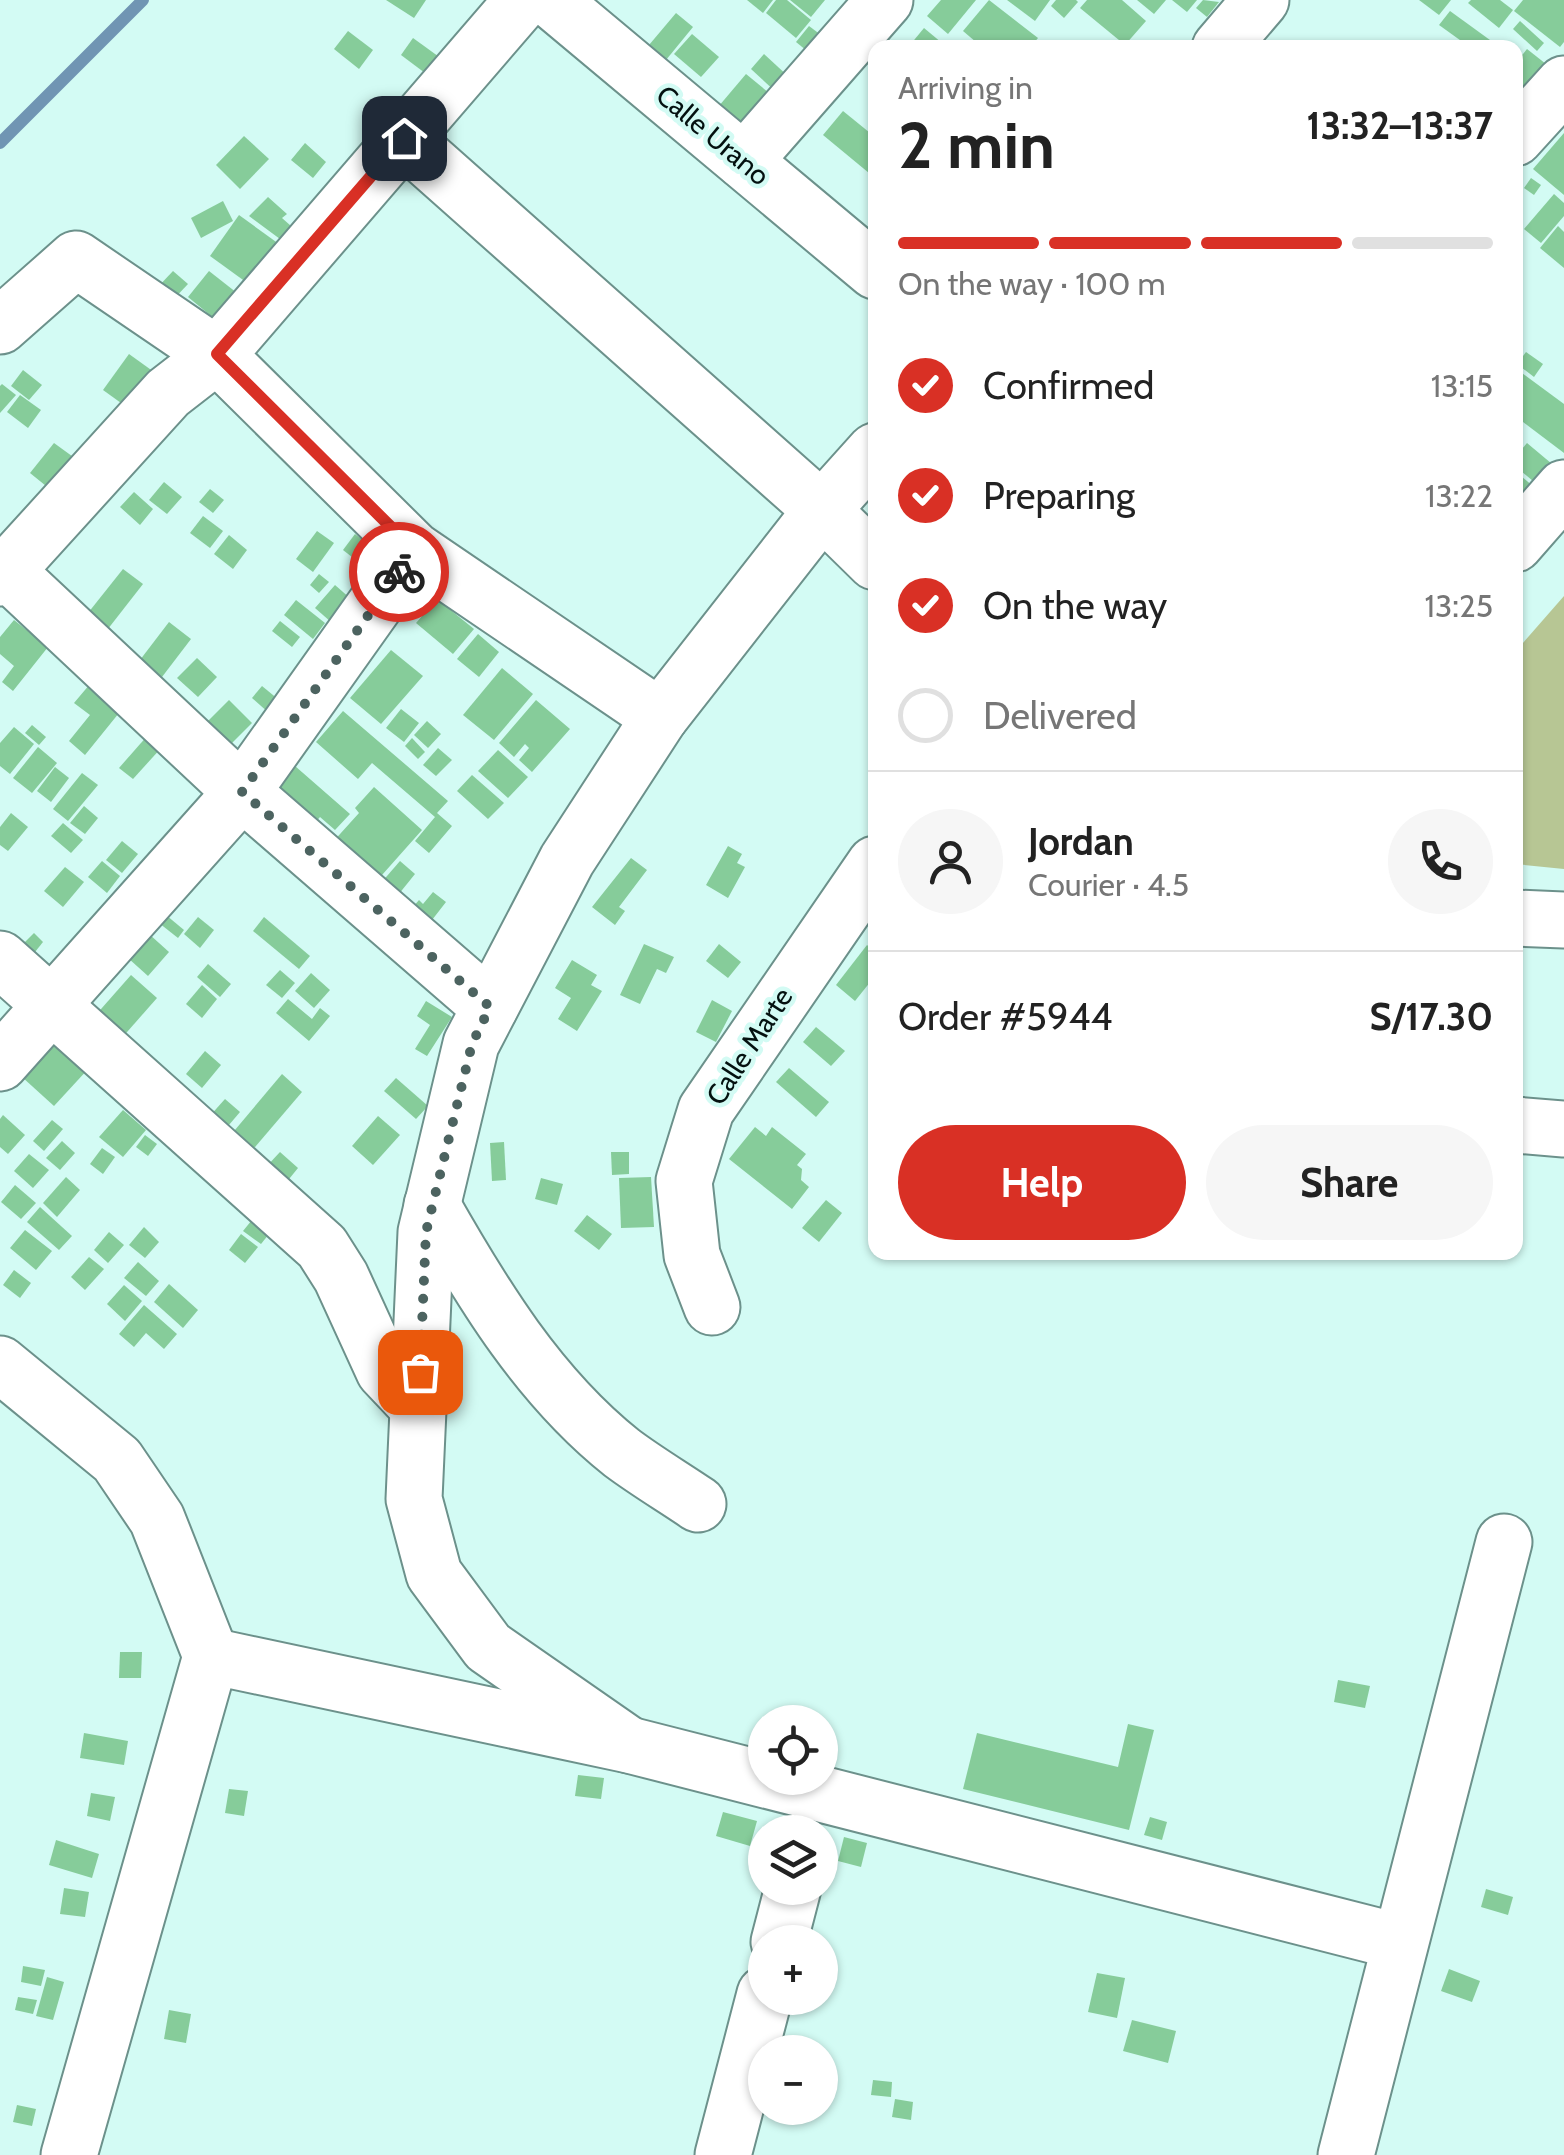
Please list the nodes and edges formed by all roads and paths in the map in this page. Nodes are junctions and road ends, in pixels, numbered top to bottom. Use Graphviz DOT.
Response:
graph roads {
  1 [pos="522,0"];
  2 [pos="552,0"];
  3 [pos="884,0"];
  4 [pos="1260,0"];
  5 [pos="1227,40"];
  6 [pos="1564,84"];
  7 [pos="1523,129"];
  8 [pos="404,138"];
  9 [pos="744,160"];
  10 [pos="868,265"];
  11 [pos="0,326"];
  12 [pos="217,354"];
  13 [pos="868,459"];
  14 [pos="1564,488"];
  15 [pos="822,510"];
  16 [pos="1523,535"];
  17 [pos="414,550"];
  18 [pos="868,555"];
  19 [pos="2,571"];
  20 [pos="660,718"];
  21 [pos="242,792"];
  22 [pos="868,887"];
  23 [pos="1523,918"];
  24 [pos="1564,920"];
  25 [pos="0,959"];
  26 [pos="52,1005"];
  27 [pos="490,1007"];
  28 [pos="0,1064"];
  29 [pos="1523,1126"];
  30 [pos="1564,1129"];
  31 [pos="432,1205"];
  32 [pos="712,1308"];
  33 [pos="0,1364"];
  34 [pos="418,1408"];
  35 [pos="698,1504"];
  36 [pos="1504,1542"];
  37 [pos="211,1656"];
  38 [pos="629,1745"];
  39 [pos="813,1812"];
  40 [pos="1400,1942"];
  41 [pos="760,2015"];
  42 [pos="70,2155"];
  43 [pos="723,2155"];
  44 [pos="1346,2155"];
  1 -- 8 [label="street"];
  2 -- 9 [label="street, Calle Urano"];
  3 -- 9 [label="street"];
  4 -- 5 [label="street"];
  6 -- 7 [label="street"];
  8 -- 12 [label="street"];
  8 -- 15 [label="street"];
  9 -- 10 [label="street, Calle Urano"];
  11 -- 12 [label="street"];
  12 -- 17 [label="street"];
  12 -- 19 [label="street"];
  13 -- 15 [label="street"];
  14 -- 16 [label="street"];
  15 -- 18 [label="street"];
  15 -- 20 [label="street"];
  17 -- 20 [label="street"];
  17 -- 21 [label="street"];
  19 -- 21 [label="street"];
  20 -- 27 [label="street"];
  21 -- 26 [label="street"];
  21 -- 27 [label="street"];
  22 -- 32 [label="street, Calle Marte"];
  23 -- 24 [label="street"];
  25 -- 26 [label="street"];
  26 -- 28 [label="street"];
  26 -- 34 [label="street"];
  27 -- 31 [label="street"];
  29 -- 30 [label="street"];
  31 -- 34 [label="street"];
  31 -- 35 [label="street"];
  33 -- 37 [label="street"];
  34 -- 38 [label="street"];
  36 -- 40 [label="street"];
  37 -- 38 [label="street"];
  37 -- 42 [label="street"];
  38 -- 39 [label="street"];
  39 -- 40 [label="street"];
  40 -- 44 [label="street"];
  41 -- 43 [label="street"];
}
